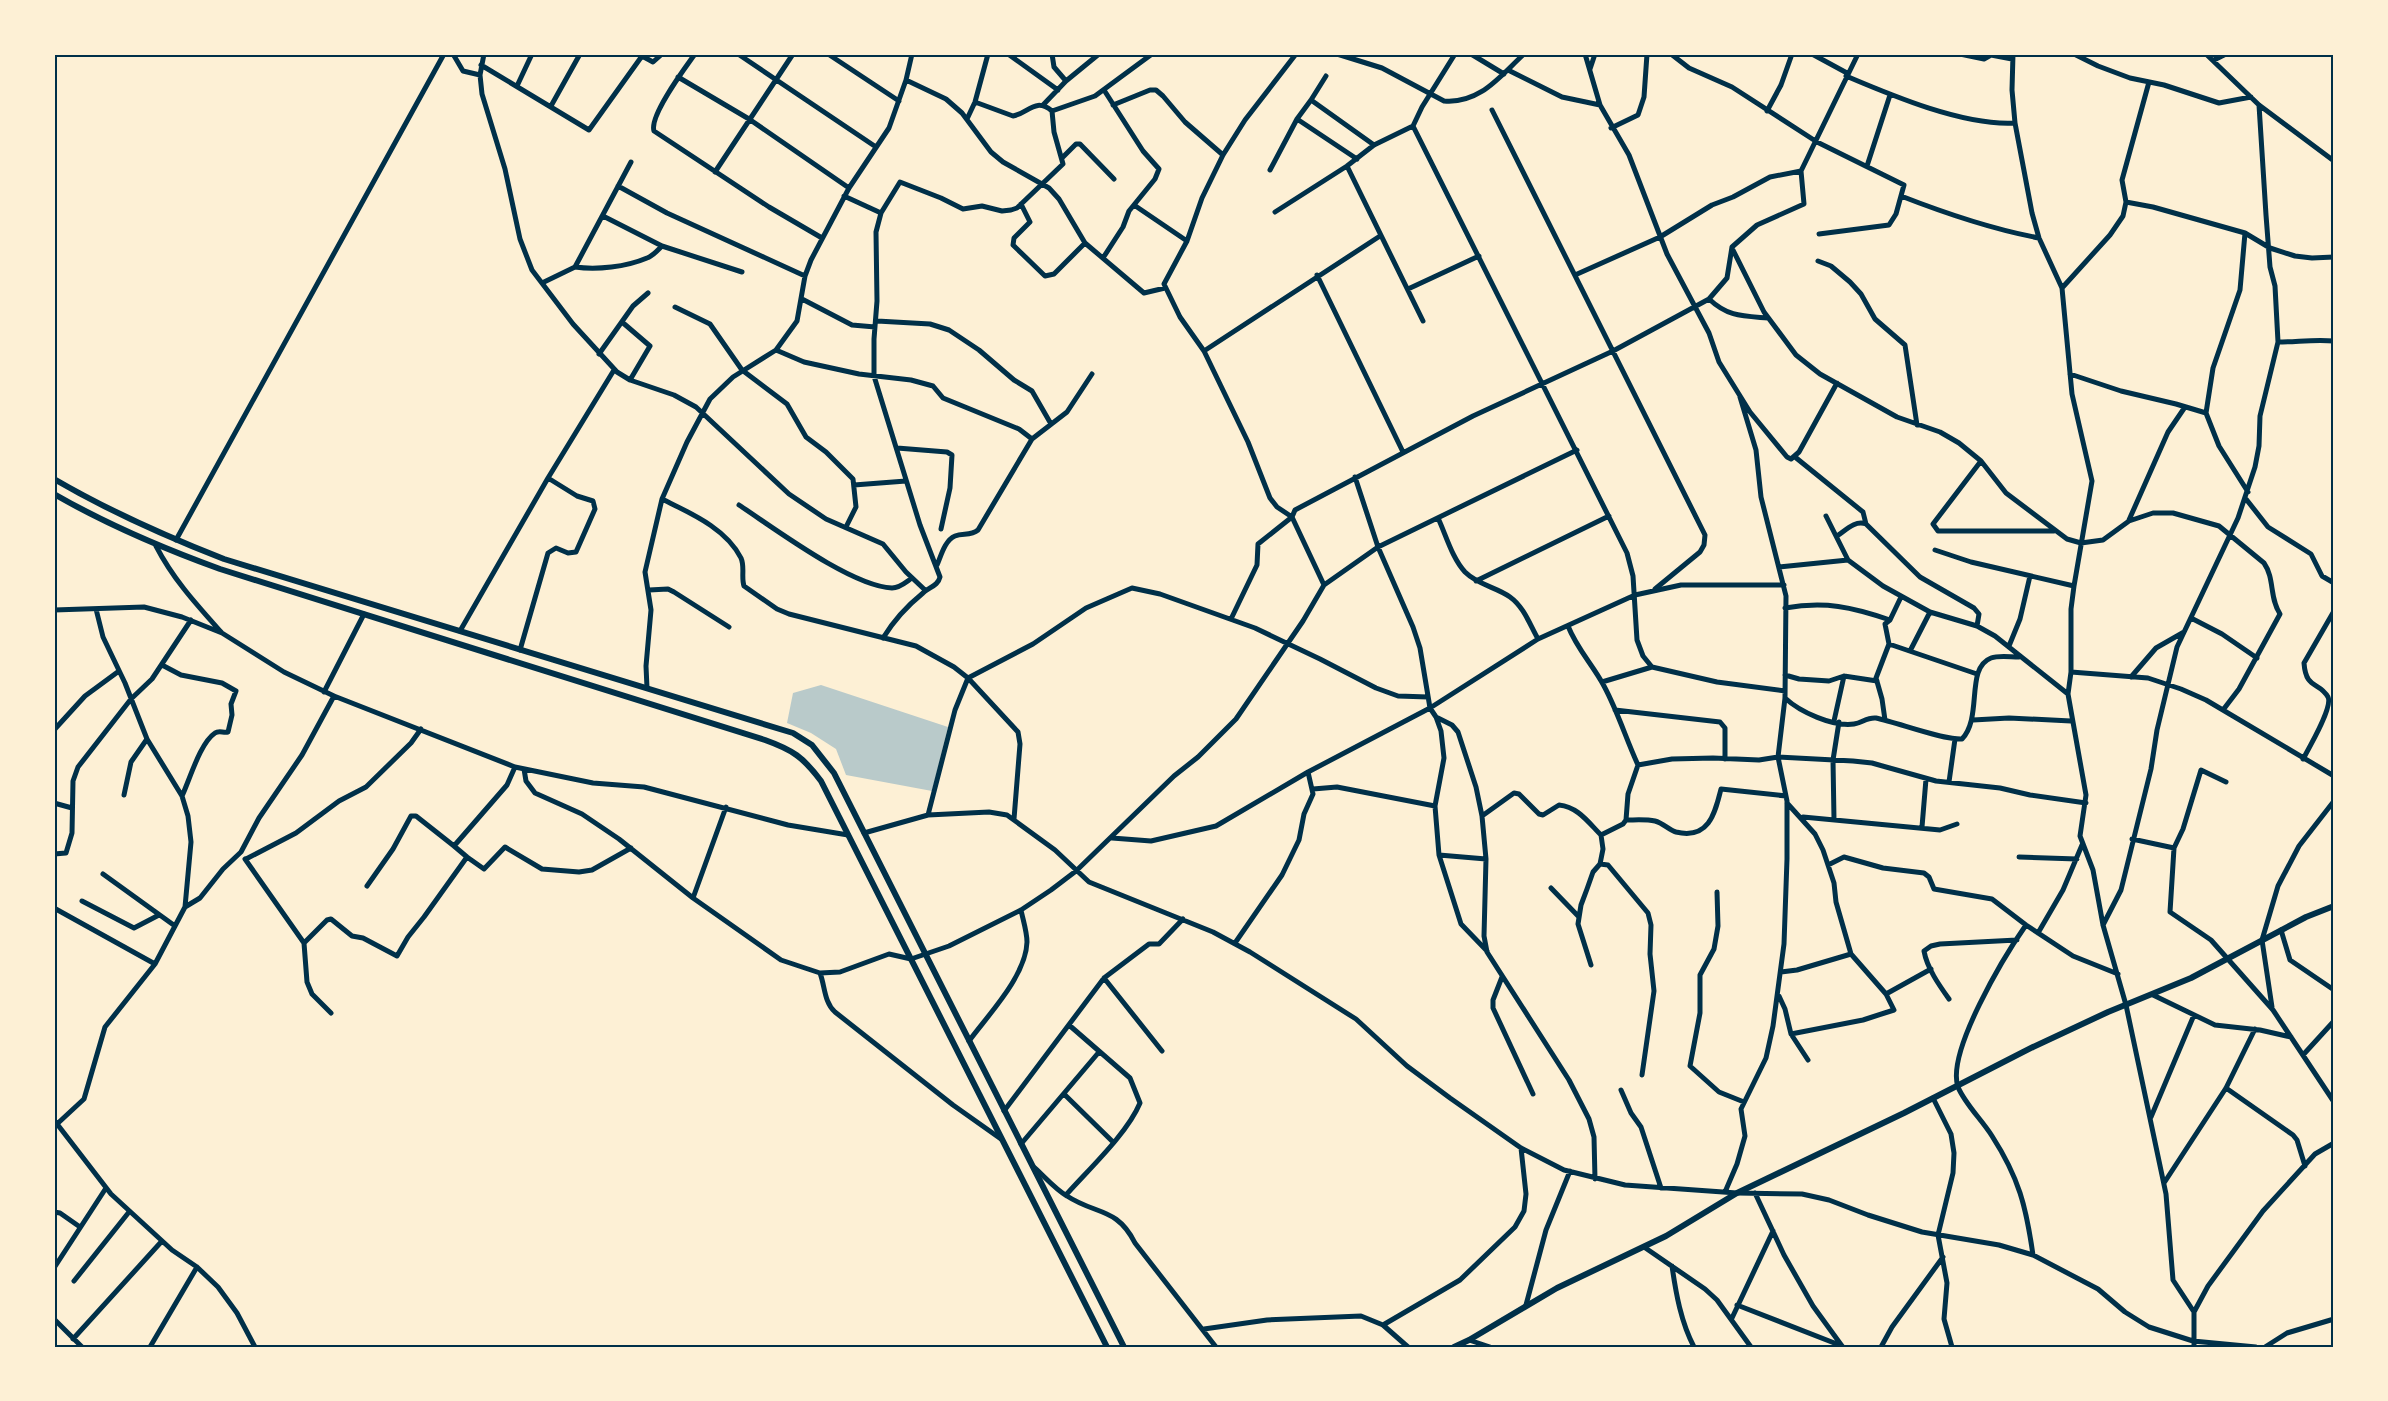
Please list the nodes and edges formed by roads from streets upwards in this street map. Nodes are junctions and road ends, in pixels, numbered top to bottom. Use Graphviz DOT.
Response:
graph roads {
  1 [pos="444,54"];
  2 [pos="453,54"];
  3 [pos="484,54"];
  4 [pos="532,54"];
  5 [pos="580,54"];
  6 [pos="662,54"];
  7 [pos="695,54"];
  8 [pos="738,54"];
  9 [pos="793,54"];
  10 [pos="828,54"];
  11 [pos="906,54"];
  12 [pos="988,54"];
  13 [pos="1008,54"];
  14 [pos="1052,54"];
  15 [pos="1099,54"];
  16 [pos="1152,54"];
  17 [pos="1296,54"];
  18 [pos="1337,54"];
  19 [pos="1455,54"];
  20 [pos="1471,54"];
  21 [pos="1524,54"];
  22 [pos="1585,54"];
  23 [pos="1595,54"];
  24 [pos="1647,54"];
  25 [pos="1671,54"];
  26 [pos="1792,54"];
  27 [pos="1812,54"];
  28 [pos="1858,54"];
  29 [pos="1960,54"];
  30 [pos="2074,54"];
  31 [pos="2206,54"];
  32 [pos="2226,54"];
  33 [pos="641,55"];
  34 [pos="912,56"];
  35 [pos="2013,57"];
  36 [pos="2214,60"];
  37 [pos="481,65"];
  38 [pos="1589,70"];
  39 [pos="1506,72"];
  40 [pos="480,75"];
  41 [pos="1846,75"];
  42 [pos="1326,76"];
  43 [pos="678,78"];
  44 [pos="777,78"];
  45 [pos="906,80"];
  46 [pos="1066,81"];
  47 [pos="2149,82"];
  48 [pos="517,86"];
  49 [pos="1058,90"];
  50 [pos="1104,90"];
  51 [pos="1430,94"];
  52 [pos="1890,95"];
  53 [pos="2251,97"];
  54 [pos="1311,100"];
  55 [pos="899,101"];
  56 [pos="975,102"];
  57 [pos="1043,105"];
  58 [pos="1113,105"];
  59 [pos="1600,105"];
  60 [pos="2259,105"];
  61 [pos="551,106"];
  62 [pos="1492,110"];
  63 [pos="1052,111"];
  64 [pos="1767,111"];
  65 [pos="749,119"];
  66 [pos="967,119"];
  67 [pos="1297,119"];
  68 [pos="2015,123"];
  69 [pos="1413,126"];
  70 [pos="1611,128"];
  71 [pos="1817,142"];
  72 [pos="1374,145"];
  73 [pos="876,147"];
  74 [pos="1223,154"];
  75 [pos="1062,158"];
  76 [pos="1357,159"];
  77 [pos="2334,161"];
  78 [pos="631,162"];
  79 [pos="1347,166"];
  80 [pos="1867,166"];
  81 [pos="1270,170"];
  82 [pos="1801,171"];
  83 [pos="715,172"];
  84 [pos="1114,179"];
  85 [pos="1042,183"];
  86 [pos="618,186"];
  87 [pos="849,188"];
  88 [pos="844,196"];
  89 [pos="1901,196"];
  90 [pos="2126,202"];
  91 [pos="1021,204"];
  92 [pos="1134,205"];
  93 [pos="1275,212"];
  94 [pos="881,213"];
  95 [pos="603,216"];
  96 [pos="2245,233"];
  97 [pos="1819,234"];
  98 [pos="1380,236"];
  99 [pos="1660,237"];
  100 [pos="822,238"];
  101 [pos="2040,238"];
  102 [pos="1187,241"];
  103 [pos="1085,243"];
  104 [pos="662,246"];
  105 [pos="1732,246"];
  106 [pos="2270,248"];
  107 [pos="1479,256"];
  108 [pos="2334,257"];
  109 [pos="1103,258"];
  110 [pos="1818,261"];
  111 [pos="575,267"];
  112 [pos="742,272"];
  113 [pos="1317,275"];
  114 [pos="1575,275"];
  115 [pos="805,276"];
  116 [pos="542,283"];
  117 [pos="1165,288"];
  118 [pos="2062,288"];
  119 [pos="1408,290"];
  120 [pos="648,293"];
  121 [pos="1709,299"];
  122 [pos="802,300"];
  123 [pos="675,307"];
  124 [pos="1696,307"];
  125 [pos="1768,318"];
  126 [pos="1423,321"];
  127 [pos="622,322"];
  128 [pos="876,324"];
  129 [pos="2334,341"];
  130 [pos="2278,342"];
  131 [pos="776,350"];
  132 [pos="1204,351"];
  133 [pos="1613,351"];
  134 [pos="599,354"];
  135 [pos="614,370"];
  136 [pos="742,370"];
  137 [pos="1092,374"];
  138 [pos="2070,374"];
  139 [pos="874,376"];
  140 [pos="630,380"];
  141 [pos="1543,382"];
  142 [pos="1837,383"];
  143 [pos="1740,397"];
  144 [pos="2185,407"];
  145 [pos="702,413"];
  146 [pos="2206,413"];
  147 [pos="1051,424"];
  148 [pos="1917,425"];
  149 [pos="1032,439"];
  150 [pos="897,448"];
  151 [pos="1577,450"];
  152 [pos="1403,452"];
  153 [pos="1795,457"];
  154 [pos="1981,461"];
  155 [pos="1355,477"];
  156 [pos="548,478"];
  157 [pos="54,479"];
  158 [pos="906,481"];
  159 [pos="854,485"];
  160 [pos="2248,492"];
  161 [pos="54,494"];
  162 [pos="662,499"];
  163 [pos="2246,499"];
  164 [pos="739,505"];
  165 [pos="1609,516"];
  166 [pos="1826,516"];
  167 [pos="1292,517"];
  168 [pos="1438,518"];
  169 [pos="2129,521"];
  170 [pos="1866,525"];
  171 [pos="846,527"];
  172 [pos="941,529"];
  173 [pos="2054,531"];
  174 [pos="2230,535"];
  175 [pos="1837,536"];
  176 [pos="176,540"];
  177 [pos="2080,543"];
  178 [pos="156,546"];
  179 [pos="1378,547"];
  180 [pos="1935,550"];
  181 [pos="1848,560"];
  182 [pos="937,565"];
  183 [pos="1779,567"];
  184 [pos="2030,576"];
  185 [pos="912,578"];
  186 [pos="1476,581"];
  187 [pos="305,583"];
  188 [pos="2334,583"];
  189 [pos="1324,585"];
  190 [pos="1784,585"];
  191 [pos="2074,586"];
  192 [pos="649,590"];
  193 [pos="1653,590"];
  194 [pos="925,591"];
  195 [pos="1635,595"];
  196 [pos="303,596"];
  197 [pos="1900,597"];
  198 [pos="1785,608"];
  199 [pos="96,609"];
  200 [pos="54,610"];
  201 [pos="2334,611"];
  202 [pos="1930,612"];
  203 [pos="364,614"];
  204 [pos="2191,618"];
  205 [pos="1231,619"];
  206 [pos="190,620"];
  207 [pos="1890,620"];
  208 [pos="1568,626"];
  209 [pos="1977,626"];
  210 [pos="729,627"];
  211 [pos="460,631"];
  212 [pos="2184,632"];
  213 [pos="222,633"];
  214 [pos="883,638"];
  215 [pos="1538,639"];
  216 [pos="1287,643"];
  217 [pos="1889,644"];
  218 [pos="2009,646"];
  219 [pos="520,650"];
  220 [pos="1910,651"];
  221 [pos="2019,657"];
  222 [pos="2257,658"];
  223 [pos="162,665"];
  224 [pos="1652,666"];
  225 [pos="119,671"];
  226 [pos="2071,672"];
  227 [pos="1785,675"];
  228 [pos="1977,675"];
  229 [pos="1844,676"];
  230 [pos="2131,677"];
  231 [pos="968,678"];
  232 [pos="1877,681"];
  233 [pos="1602,682"];
  234 [pos="2169,685"];
  235 [pos="647,688"];
  236 [pos="324,692"];
  237 [pos="2068,694"];
  238 [pos="1785,695"];
  239 [pos="334,696"];
  240 [pos="1428,698"];
  241 [pos="131,699"];
  242 [pos="1430,708"];
  243 [pos="1615,710"];
  244 [pos="2223,710"];
  245 [pos="1436,717"];
  246 [pos="1885,720"];
  247 [pos="1973,720"];
  248 [pos="2072,721"];
  249 [pos="1837,722"];
  250 [pos="422,729"];
  251 [pos="54,730"];
  252 [pos="1955,738"];
  253 [pos="147,739"];
  254 [pos="1778,757"];
  255 [pos="1725,759"];
  256 [pos="2303,759"];
  257 [pos="1833,760"];
  258 [pos="1638,765"];
  259 [pos="515,767"];
  260 [pos="524,769"];
  261 [pos="1308,772"];
  262 [pos="2334,776"];
  263 [pos="1926,778"];
  264 [pos="1949,782"];
  265 [pos="2226,782"];
  266 [pos="1313,789"];
  267 [pos="124,795"];
  268 [pos="182,796"];
  269 [pos="1786,799"];
  270 [pos="2334,801"];
  271 [pos="54,803"];
  272 [pos="2086,804"];
  273 [pos="1435,806"];
  274 [pos="726,807"];
  275 [pos="72,808"];
  276 [pos="928,815"];
  277 [pos="1482,816"];
  278 [pos="1803,817"];
  279 [pos="1014,819"];
  280 [pos="1834,819"];
  281 [pos="1626,820"];
  282 [pos="1957,824"];
  283 [pos="1922,827"];
  284 [pos="864,833"];
  285 [pos="848,835"];
  286 [pos="1601,835"];
  287 [pos="1112,838"];
  288 [pos="2132,839"];
  289 [pos="2082,845"];
  290 [pos="454,846"];
  291 [pos="631,848"];
  292 [pos="2174,848"];
  293 [pos="241,852"];
  294 [pos="54,854"];
  295 [pos="1439,855"];
  296 [pos="467,857"];
  297 [pos="2019,857"];
  298 [pos="1486,859"];
  299 [pos="2077,859"];
  300 [pos="246,860"];
  301 [pos="1600,864"];
  302 [pos="1828,865"];
  303 [pos="1076,871"];
  304 [pos="103,874"];
  305 [pos="367,886"];
  306 [pos="1551,888"];
  307 [pos="1717,892"];
  308 [pos="693,898"];
  309 [pos="82,901"];
  310 [pos="2334,906"];
  311 [pos="185,907"];
  312 [pos="54,909"];
  313 [pos="1021,910"];
  314 [pos="159,915"];
  315 [pos="1579,917"];
  316 [pos="1183,919"];
  317 [pos="2103,925"];
  318 [pos="175,926"];
  319 [pos="2026,926"];
  320 [pos="2281,930"];
  321 [pos="2038,933"];
  322 [pos="2016,940"];
  323 [pos="2262,940"];
  324 [pos="304,943"];
  325 [pos="1235,943"];
  326 [pos="1487,952"];
  327 [pos="925,954"];
  328 [pos="1851,954"];
  329 [pos="911,958"];
  330 [pos="2228,958"];
  331 [pos="155,964"];
  332 [pos="1591,965"];
  333 [pos="1931,969"];
  334 [pos="1781,972"];
  335 [pos="820,973"];
  336 [pos="2118,974"];
  337 [pos="1502,977"];
  338 [pos="1104,978"];
  339 [pos="2334,990"];
  340 [pos="1778,994"];
  341 [pos="1886,994"];
  342 [pos="2153,995"];
  343 [pos="1949,999"];
  344 [pos="2126,1005"];
  345 [pos="2273,1010"];
  346 [pos="331,1012"];
  347 [pos="2194,1015"];
  348 [pos="2334,1021"];
  349 [pos="1068,1025"];
  350 [pos="2255,1029"];
  351 [pos="1791,1034"];
  352 [pos="2290,1037"];
  353 [pos="969,1041"];
  354 [pos="1162,1050"];
  355 [pos="1099,1052"];
  356 [pos="2303,1056"];
  357 [pos="1808,1060"];
  358 [pos="1642,1075"];
  359 [pos="1958,1086"];
  360 [pos="2226,1088"];
  361 [pos="1621,1090"];
  362 [pos="1064,1094"];
  363 [pos="1533,1094"];
  364 [pos="1933,1098"];
  365 [pos="1744,1102"];
  366 [pos="2334,1102"];
  367 [pos="1004,1111"];
  368 [pos="2150,1118"];
  369 [pos="57,1124"];
  370 [pos="54,1135"];
  371 [pos="1004,1141"];
  372 [pos="1113,1142"];
  373 [pos="2334,1143"];
  374 [pos="1021,1144"];
  375 [pos="1521,1148"];
  376 [pos="1031,1164"];
  377 [pos="2305,1166"];
  378 [pos="1570,1171"];
  379 [pos="1595,1179"];
  380 [pos="2164,1183"];
  381 [pos="106,1188"];
  382 [pos="1661,1188"];
  383 [pos="1725,1192"];
  384 [pos="1737,1193"];
  385 [pos="1755,1193"];
  386 [pos="1066,1196"];
  387 [pos="54,1212"];
  388 [pos="129,1212"];
  389 [pos="80,1227"];
  390 [pos="1773,1231"];
  391 [pos="1938,1235"];
  392 [pos="162,1241"];
  393 [pos="1644,1247"];
  394 [pos="2033,1255"];
  395 [pos="1944,1257"];
  396 [pos="1672,1266"];
  397 [pos="197,1267"];
  398 [pos="54,1268"];
  399 [pos="74,1281"];
  400 [pos="1526,1305"];
  401 [pos="1737,1305"];
  402 [pos="2194,1312"];
  403 [pos="1732,1318"];
  404 [pos="54,1320"];
  405 [pos="2334,1320"];
  406 [pos="1383,1324"];
  407 [pos="1204,1329"];
  408 [pos="73,1339"];
  409 [pos="1469,1340"];
  410 [pos="2193,1344"];
  411 [pos="1844,1346"];
  412 [pos="82,1347"];
  413 [pos="150,1347"];
  414 [pos="255,1347"];
  415 [pos="1107,1347"];
  416 [pos="1124,1347"];
  417 [pos="1216,1347"];
  418 [pos="1408,1347"];
  419 [pos="1454,1347"];
  420 [pos="1490,1347"];
  421 [pos="1694,1347"];
  422 [pos="1750,1347"];
  423 [pos="1881,1347"];
  424 [pos="1952,1347"];
  425 [pos="2256,1347"];
  426 [pos="2265,1347"];
  1 -- 176 [label="street"];
  2 -- 40 [label="street"];
  3 -- 37 [label="street"];
  4 -- 48 [label="street"];
  5 -- 61 [label="street"];
  6 -- 33 [label="street"];
  7 -- 43 [label="street"];
  8 -- 44 [label="street"];
  9 -- 44 [label="street"];
  10 -- 55 [label="street"];
  11 -- 34 [label="street"];
  12 -- 56 [label="street"];
  13 -- 49 [label="street"];
  14 -- 46 [label="street"];
  15 -- 46 [label="street"];
  16 -- 50 [label="street"];
  17 -- 74 [label="street"];
  18 -- 51 [label="street"];
  19 -- 51 [label="street"];
  20 -- 39 [label="street"];
  21 -- 39 [label="street"];
  22 -- 38 [label="street"];
  23 -- 38 [label="street"];
  24 -- 70 [label="street"];
  25 -- 64 [label="street"];
  26 -- 64 [label="street"];
  27 -- 41 [label="street"];
  28 -- 41 [label="street"];
  29 -- 35 [label="street"];
  30 -- 47 [label="street"];
  31 -- 36 [label="street"];
  32 -- 36 [label="street"];
  33 -- 61 [label="street"];
  34 -- 45 [label="street"];
  35 -- 68 [label="street"];
  36 -- 53 [label="street"];
  37 -- 40 [label="street"];
  37 -- 48 [label="street"];
  38 -- 59 [label="street"];
  39 -- 51 [label="street"];
  39 -- 59 [label="street"];
  40 -- 116 [label="street"];
  41 -- 52 [label="street"];
  41 -- 71 [label="street"];
  42 -- 54 [label="street"];
  43 -- 65 [label="street"];
  43 -- 83 [label="street"];
  44 -- 65 [label="street"];
  44 -- 73 [label="street"];
  45 -- 55 [label="street"];
  45 -- 66 [label="street"];
  46 -- 49 [label="street"];
  47 -- 53 [label="street"];
  47 -- 90 [label="street"];
  48 -- 61 [label="street"];
  49 -- 57 [label="street"];
  50 -- 58 [label="street"];
  50 -- 63 [label="street"];
  51 -- 69 [label="street"];
  52 -- 68 [label="street"];
  52 -- 80 [label="street"];
  53 -- 60 [label="street"];
  54 -- 67 [label="street"];
  54 -- 72 [label="street"];
  55 -- 73 [label="street"];
  56 -- 57 [label="street"];
  56 -- 66 [label="street"];
  57 -- 63 [label="street"];
  58 -- 74 [label="street"];
  58 -- 92 [label="street"];
  59 -- 70 [label="street"];
  60 -- 77 [label="street"];
  60 -- 106 [label="street"];
  62 -- 114 [label="street"];
  63 -- 75 [label="street"];
  64 -- 71 [label="street"];
  65 -- 83 [label="street"];
  65 -- 87 [label="street"];
  66 -- 85 [label="street"];
  67 -- 76 [label="street"];
  67 -- 81 [label="street"];
  68 -- 101 [label="street"];
  69 -- 72 [label="street"];
  69 -- 107 [label="street"];
  70 -- 99 [label="street"];
  71 -- 80 [label="street"];
  71 -- 82 [label="street"];
  72 -- 76 [label="street"];
  73 -- 87 [label="street"];
  74 -- 102 [label="street"];
  75 -- 84 [label="street"];
  75 -- 85 [label="street"];
  76 -- 79 [label="street"];
  78 -- 86 [label="street"];
  79 -- 93 [label="street"];
  79 -- 98 [label="street"];
  80 -- 89 [label="street"];
  82 -- 99 [label="street"];
  82 -- 105 [label="street"];
  83 -- 100 [label="street"];
  85 -- 91 [label="street"];
  85 -- 103 [label="street"];
  86 -- 95 [label="street"];
  86 -- 115 [label="street"];
  87 -- 88 [label="street"];
  88 -- 94 [label="street"];
  88 -- 100 [label="street"];
  89 -- 97 [label="street"];
  89 -- 101 [label="street"];
  90 -- 96 [label="street"];
  90 -- 118 [label="street"];
  91 -- 94 [label="street"];
  91 -- 103 [label="street"];
  92 -- 102 [label="street"];
  92 -- 109 [label="street"];
  94 -- 128 [label="street"];
  95 -- 104 [label="street"];
  95 -- 111 [label="street"];
  96 -- 106 [label="street"];
  96 -- 146 [label="street"];
  98 -- 113 [label="street"];
  98 -- 119 [label="street"];
  99 -- 114 [label="street"];
  99 -- 124 [label="street"];
  100 -- 115 [label="street"];
  101 -- 118 [label="street"];
  102 -- 117 [label="street"];
  103 -- 109 [label="street"];
  104 -- 111 [label="street"];
  104 -- 112 [label="street"];
  105 -- 121 [label="street"];
  105 -- 125 [label="street"];
  106 -- 108 [label="street"];
  106 -- 130 [label="street"];
  107 -- 119 [label="street"];
  107 -- 141 [label="street"];
  109 -- 117 [label="street"];
  110 -- 148 [label="street"];
  111 -- 116 [label="street"];
  113 -- 132 [label="street"];
  113 -- 152 [label="street"];
  114 -- 133 [label="street"];
  115 -- 122 [label="street"];
  116 -- 134 [label="street"];
  117 -- 132 [label="street"];
  118 -- 138 [label="street"];
  119 -- 126 [label="street"];
  120 -- 127 [label="street"];
  121 -- 124 [label="street"];
  121 -- 125 [label="street"];
  122 -- 128 [label="street"];
  122 -- 131 [label="street"];
  123 -- 136 [label="street"];
  124 -- 133 [label="street"];
  124 -- 143 [label="street"];
  125 -- 142 [label="street"];
  127 -- 134 [label="street"];
  127 -- 140 [label="street"];
  128 -- 139 [label="street"];
  128 -- 147 [label="street"];
  129 -- 130 [label="street"];
  130 -- 160 [label="street"];
  131 -- 136 [label="street"];
  131 -- 139 [label="street"];
  132 -- 167 [label="street"];
  133 -- 141 [label="street"];
  133 -- 193 [label="street"];
  134 -- 135 [label="street"];
  135 -- 140 [label="street"];
  135 -- 156 [label="street"];
  136 -- 145 [label="street"];
  136 -- 159 [label="street"];
  137 -- 147 [label="street"];
  138 -- 144 [label="street"];
  138 -- 177 [label="street"];
  139 -- 149 [label="street"];
  139 -- 150 [label="street"];
  140 -- 145 [label="street"];
  141 -- 151 [label="street"];
  141 -- 152 [label="street"];
  142 -- 148 [label="street"];
  142 -- 153 [label="street"];
  143 -- 153 [label="street"];
  143 -- 183 [label="street"];
  144 -- 146 [label="street"];
  144 -- 169 [label="street"];
  145 -- 162 [label="street"];
  145 -- 171 [label="street"];
  146 -- 160 [label="street"];
  147 -- 149 [label="street"];
  148 -- 154 [label="street"];
  149 -- 182 [label="street"];
  150 -- 158 [label="street"];
  150 -- 172 [label="street"];
  151 -- 165 [label="street"];
  151 -- 168 [label="street"];
  152 -- 155 [label="street"];
  153 -- 170 [label="street"];
  154 -- 173 [label="street"];
  154 -- 173 [label="street"];
  155 -- 167 [label="street"];
  155 -- 179 [label="street"];
  156 -- 211 [label="street"];
  156 -- 219 [label="street"];
  157 -- 176 [label="street"];
  158 -- 159 [label="street"];
  158 -- 182 [label="street"];
  159 -- 171 [label="street"];
  160 -- 163 [label="street"];
  161 -- 178 [label="street"];
  162 -- 192 [label="street"];
  162 -- 214 [label="street"];
  163 -- 174 [label="street"];
  163 -- 188 [label="street"];
  164 -- 185 [label="street"];
  165 -- 186 [label="street"];
  165 -- 195 [label="street"];
  166 -- 175 [label="street"];
  167 -- 189 [label="street"];
  167 -- 205 [label="street"];
  168 -- 179 [label="street"];
  168 -- 186 [label="street"];
  169 -- 174 [label="street"];
  169 -- 177 [label="street"];
  170 -- 175 [label="street"];
  170 -- 209 [label="street"];
  171 -- 185 [label="street"];
  173 -- 177 [label="street"];
  174 -- 204 [label="street"];
  174 -- 222 [label="street"];
  175 -- 181 [label="street"];
  176 -- 187 [label="street"];
  177 -- 191 [label="street"];
  178 -- 196 [label="street"];
  178 -- 213 [label="street"];
  179 -- 189 [label="street"];
  179 -- 240 [label="street"];
  180 -- 184 [label="street"];
  181 -- 183 [label="street"];
  181 -- 197 [label="street"];
  182 -- 194 [label="street"];
  183 -- 190 [label="street"];
  184 -- 191 [label="street"];
  184 -- 218 [label="street"];
  185 -- 194 [label="street"];
  186 -- 215 [label="street"];
  187 -- 196 [label="street"];
  187 -- 211 [label="street"];
  189 -- 216 [label="street"];
  190 -- 193 [label="street"];
  190 -- 198 [label="street"];
  191 -- 226 [label="street"];
  192 -- 210 [label="street"];
  192 -- 235 [label="street"];
  193 -- 195 [label="street"];
  194 -- 214 [label="street"];
  195 -- 208 [label="street"];
  195 -- 224 [label="street"];
  196 -- 203 [label="street"];
  197 -- 202 [label="street"];
  197 -- 207 [label="street"];
  198 -- 207 [label="street"];
  198 -- 227 [label="street"];
  199 -- 200 [label="street"];
  199 -- 206 [label="street"];
  199 -- 225 [label="street"];
  201 -- 256 [label="street"];
  202 -- 209 [label="street"];
  202 -- 220 [label="street"];
  203 -- 236 [label="street"];
  203 -- 285 [label="street"];
  204 -- 212 [label="street"];
  204 -- 222 [label="street"];
  205 -- 216 [label="street"];
  205 -- 231 [label="street"];
  206 -- 213 [label="street"];
  206 -- 223 [label="street"];
  207 -- 217 [label="street"];
  208 -- 215 [label="street"];
  208 -- 233 [label="street"];
  209 -- 218 [label="street"];
  211 -- 219 [label="street"];
  212 -- 230 [label="street"];
  212 -- 234 [label="street"];
  213 -- 236 [label="street"];
  214 -- 231 [label="street"];
  215 -- 242 [label="street"];
  216 -- 240 [label="street"];
  216 -- 287 [label="street"];
  217 -- 220 [label="street"];
  217 -- 232 [label="street"];
  218 -- 221 [label="street"];
  219 -- 235 [label="street"];
  220 -- 228 [label="street"];
  221 -- 228 [label="street"];
  221 -- 237 [label="street"];
  222 -- 244 [label="street"];
  223 -- 241 [label="street"];
  223 -- 268 [label="street"];
  224 -- 233 [label="street"];
  224 -- 238 [label="street"];
  225 -- 241 [label="street"];
  225 -- 251 [label="street"];
  226 -- 230 [label="street"];
  226 -- 237 [label="street"];
  227 -- 229 [label="street"];
  227 -- 238 [label="street"];
  228 -- 247 [label="street"];
  229 -- 232 [label="street"];
  229 -- 249 [label="street"];
  230 -- 234 [label="street"];
  231 -- 276 [label="street"];
  231 -- 279 [label="street"];
  232 -- 246 [label="street"];
  233 -- 243 [label="street"];
  234 -- 244 [label="street"];
  234 -- 288 [label="street"];
  235 -- 284 [label="street"];
  236 -- 239 [label="street"];
  237 -- 248 [label="street"];
  238 -- 249 [label="street"];
  238 -- 254 [label="street"];
  239 -- 250 [label="street"];
  239 -- 293 [label="street"];
  240 -- 242 [label="street"];
  241 -- 253 [label="street"];
  241 -- 275 [label="street"];
  242 -- 245 [label="street"];
  242 -- 261 [label="street"];
  243 -- 255 [label="street"];
  243 -- 258 [label="street"];
  244 -- 256 [label="street"];
  245 -- 273 [label="street"];
  245 -- 277 [label="street"];
  246 -- 249 [label="street"];
  246 -- 252 [label="street"];
  247 -- 248 [label="street"];
  247 -- 252 [label="street"];
  248 -- 272 [label="street"];
  249 -- 257 [label="street"];
  250 -- 259 [label="street"];
  250 -- 300 [label="street"];
  252 -- 264 [label="street"];
  253 -- 267 [label="street"];
  253 -- 268 [label="street"];
  254 -- 255 [label="street"];
  254 -- 257 [label="street"];
  254 -- 269 [label="street"];
  255 -- 258 [label="street"];
  256 -- 262 [label="street"];
  257 -- 263 [label="street"];
  257 -- 280 [label="street"];
  258 -- 281 [label="street"];
  259 -- 260 [label="street"];
  259 -- 290 [label="street"];
  260 -- 274 [label="street"];
  260 -- 291 [label="street"];
  261 -- 266 [label="street"];
  261 -- 287 [label="street"];
  263 -- 264 [label="street"];
  263 -- 283 [label="street"];
  264 -- 272 [label="street"];
  265 -- 292 [label="street"];
  266 -- 273 [label="street"];
  266 -- 325 [label="street"];
  268 -- 311 [label="street"];
  269 -- 278 [label="street"];
  269 -- 281 [label="street"];
  269 -- 334 [label="street"];
  270 -- 323 [label="street"];
  271 -- 275 [label="street"];
  272 -- 289 [label="street"];
  273 -- 295 [label="street"];
  274 -- 285 [label="street"];
  274 -- 308 [label="street"];
  275 -- 294 [label="street"];
  276 -- 279 [label="street"];
  276 -- 284 [label="street"];
  277 -- 286 [label="street"];
  277 -- 298 [label="street"];
  278 -- 280 [label="street"];
  278 -- 302 [label="street"];
  279 -- 303 [label="street"];
  280 -- 283 [label="street"];
  281 -- 286 [label="street"];
  282 -- 283 [label="street"];
  284 -- 327 [label="street"];
  285 -- 329 [label="street"];
  286 -- 301 [label="street"];
  287 -- 303 [label="street"];
  288 -- 292 [label="street"];
  288 -- 317 [label="street"];
  289 -- 299 [label="street"];
  289 -- 317 [label="street"];
  290 -- 296 [label="street"];
  290 -- 305 [label="street"];
  291 -- 296 [label="street"];
  291 -- 308 [label="street"];
  292 -- 330 [label="street"];
  293 -- 300 [label="street"];
  293 -- 311 [label="street"];
  295 -- 298 [label="street"];
  295 -- 326 [label="street"];
  296 -- 324 [label="street"];
  297 -- 299 [label="street"];
  298 -- 326 [label="street"];
  299 -- 321 [label="street"];
  300 -- 324 [label="street"];
  301 -- 315 [label="street"];
  301 -- 358 [label="street"];
  302 -- 319 [label="street"];
  302 -- 328 [label="street"];
  303 -- 313 [label="street"];
  303 -- 316 [label="street"];
  304 -- 314 [label="street"];
  306 -- 315 [label="street"];
  307 -- 365 [label="street"];
  308 -- 335 [label="street"];
  309 -- 314 [label="street"];
  310 -- 320 [label="street"];
  311 -- 318 [label="street"];
  312 -- 331 [label="street"];
  313 -- 327 [label="street"];
  313 -- 353 [label="street"];
  314 -- 318 [label="street"];
  315 -- 332 [label="street"];
  316 -- 325 [label="street"];
  316 -- 338 [label="street"];
  317 -- 336 [label="street"];
  318 -- 331 [label="street"];
  319 -- 321 [label="street"];
  319 -- 322 [label="street"];
  320 -- 323 [label="street"];
  320 -- 339 [label="street"];
  321 -- 336 [label="street"];
  322 -- 333 [label="street"];
  322 -- 359 [label="street"];
  323 -- 330 [label="street"];
  323 -- 345 [label="street"];
  324 -- 346 [label="street"];
  325 -- 375 [label="street"];
  326 -- 337 [label="street"];
  327 -- 329 [label="street"];
  327 -- 353 [label="street"];
  328 -- 334 [label="street"];
  328 -- 341 [label="street"];
  329 -- 335 [label="street"];
  329 -- 371 [label="street"];
  330 -- 342 [label="street"];
  330 -- 345 [label="street"];
  331 -- 369 [label="street"];
  333 -- 341 [label="street"];
  333 -- 343 [label="street"];
  334 -- 340 [label="street"];
  335 -- 371 [label="street"];
  336 -- 344 [label="street"];
  337 -- 363 [label="street"];
  337 -- 379 [label="street"];
  338 -- 349 [label="street"];
  338 -- 354 [label="street"];
  340 -- 351 [label="street"];
  340 -- 365 [label="street"];
  341 -- 351 [label="street"];
  342 -- 344 [label="street"];
  342 -- 347 [label="street"];
  344 -- 359 [label="street"];
  344 -- 368 [label="street"];
  345 -- 352 [label="street"];
  347 -- 350 [label="street"];
  347 -- 368 [label="street"];
  348 -- 356 [label="street"];
  349 -- 355 [label="street"];
  349 -- 367 [label="street"];
  350 -- 352 [label="street"];
  350 -- 360 [label="street"];
  351 -- 357 [label="street"];
  352 -- 356 [label="street"];
  353 -- 367 [label="street"];
  355 -- 362 [label="street"];
  355 -- 372 [label="street"];
  356 -- 366 [label="street"];
  359 -- 364 [label="street"];
  359 -- 394 [label="street"];
  360 -- 377 [label="street"];
  360 -- 380 [label="street"];
  361 -- 382 [label="street"];
  362 -- 372 [label="street"];
  362 -- 374 [label="street"];
  364 -- 384 [label="street"];
  364 -- 391 [label="street"];
  365 -- 383 [label="street"];
  367 -- 374 [label="street"];
  368 -- 380 [label="street"];
  369 -- 370 [label="street"];
  369 -- 381 [label="street"];
  371 -- 415 [label="street"];
  372 -- 386 [label="street"];
  373 -- 377 [label="street"];
  374 -- 376 [label="street"];
  375 -- 378 [label="street"];
  375 -- 406 [label="street"];
  376 -- 386 [label="street"];
  376 -- 416 [label="street"];
  377 -- 402 [label="street"];
  378 -- 379 [label="street"];
  378 -- 400 [label="street"];
  379 -- 382 [label="street"];
  380 -- 402 [label="street"];
  381 -- 388 [label="street"];
  381 -- 389 [label="street"];
  382 -- 383 [label="street"];
  383 -- 384 [label="street"];
  384 -- 385 [label="street"];
  384 -- 393 [label="street"];
  385 -- 390 [label="street"];
  385 -- 391 [label="street"];
  386 -- 407 [label="street"];
  387 -- 389 [label="street"];
  388 -- 392 [label="street"];
  388 -- 399 [label="street"];
  389 -- 398 [label="street"];
  390 -- 401 [label="street"];
  390 -- 411 [label="street"];
  391 -- 394 [label="street"];
  391 -- 395 [label="street"];
  392 -- 397 [label="street"];
  392 -- 408 [label="street"];
  393 -- 396 [label="street"];
  393 -- 400 [label="street"];
  394 -- 410 [label="street"];
  395 -- 423 [label="street"];
  395 -- 424 [label="street"];
  396 -- 403 [label="street"];
  396 -- 421 [label="street"];
  397 -- 413 [label="street"];
  397 -- 414 [label="street"];
  400 -- 409 [label="street"];
  401 -- 403 [label="street"];
  401 -- 411 [label="street"];
  402 -- 410 [label="street"];
  403 -- 422 [label="street"];
  404 -- 408 [label="street"];
  405 -- 426 [label="street"];
  406 -- 407 [label="street"];
  406 -- 418 [label="street"];
  407 -- 417 [label="street"];
  408 -- 412 [label="street"];
  409 -- 419 [label="street"];
  409 -- 420 [label="street"];
  410 -- 425 [label="street"];
}
